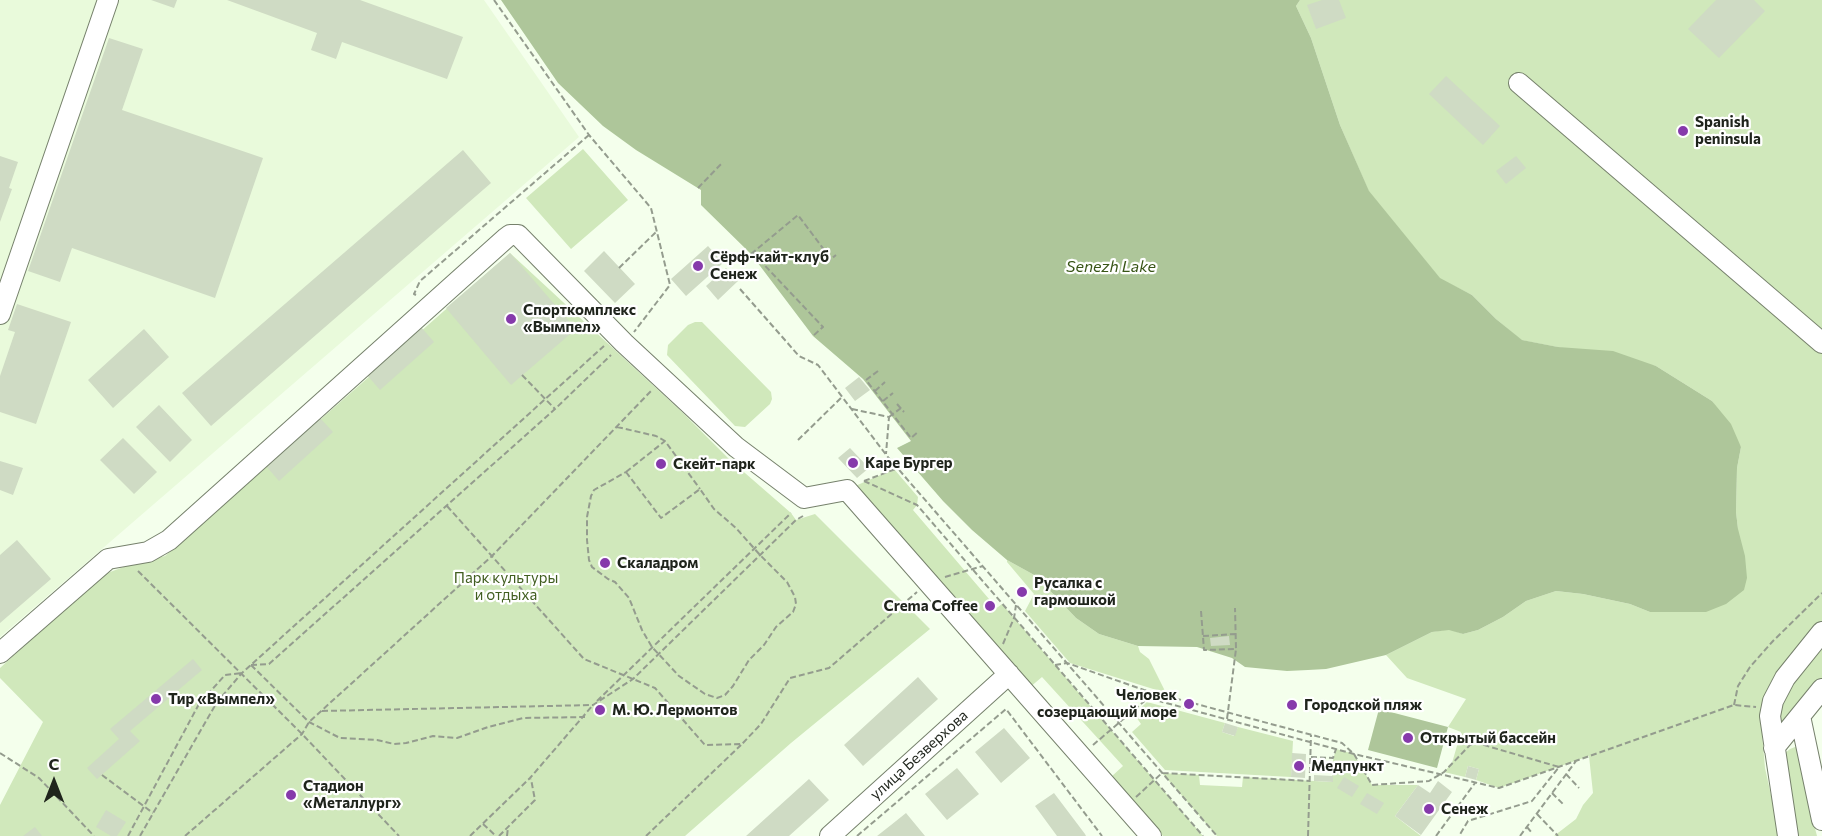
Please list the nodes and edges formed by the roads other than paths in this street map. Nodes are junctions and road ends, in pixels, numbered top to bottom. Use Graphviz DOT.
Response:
graph roads {
  1 [pos="108,0"];
  2 [pos="1519,83"];
  3 [pos="0,314"];
  4 [pos="1822,343"];
  5 [pos="1822,632"];
  6 [pos="0,653"];
  7 [pos="1003,667"];
  8 [pos="1822,689"];
  9 [pos="1800,716"];
  10 [pos="1774,748"];
  11 [pos="1822,820"];
  12 [pos="843,834"];
  13 [pos="1151,836"];
  14 [pos="1788,836"];
  1 -- 3 [label="street"];
  2 -- 4 [label="street"];
  5 -- 10 [label="street"];
  6 -- 7 [label="street"];
  7 -- 12 [label="street, улица Безверхова"];
  7 -- 13 [label="street"];
  8 -- 9 [label="street"];
  9 -- 10 [label="street"];
  9 -- 11 [label="street"];
  10 -- 14 [label="street"];
}
